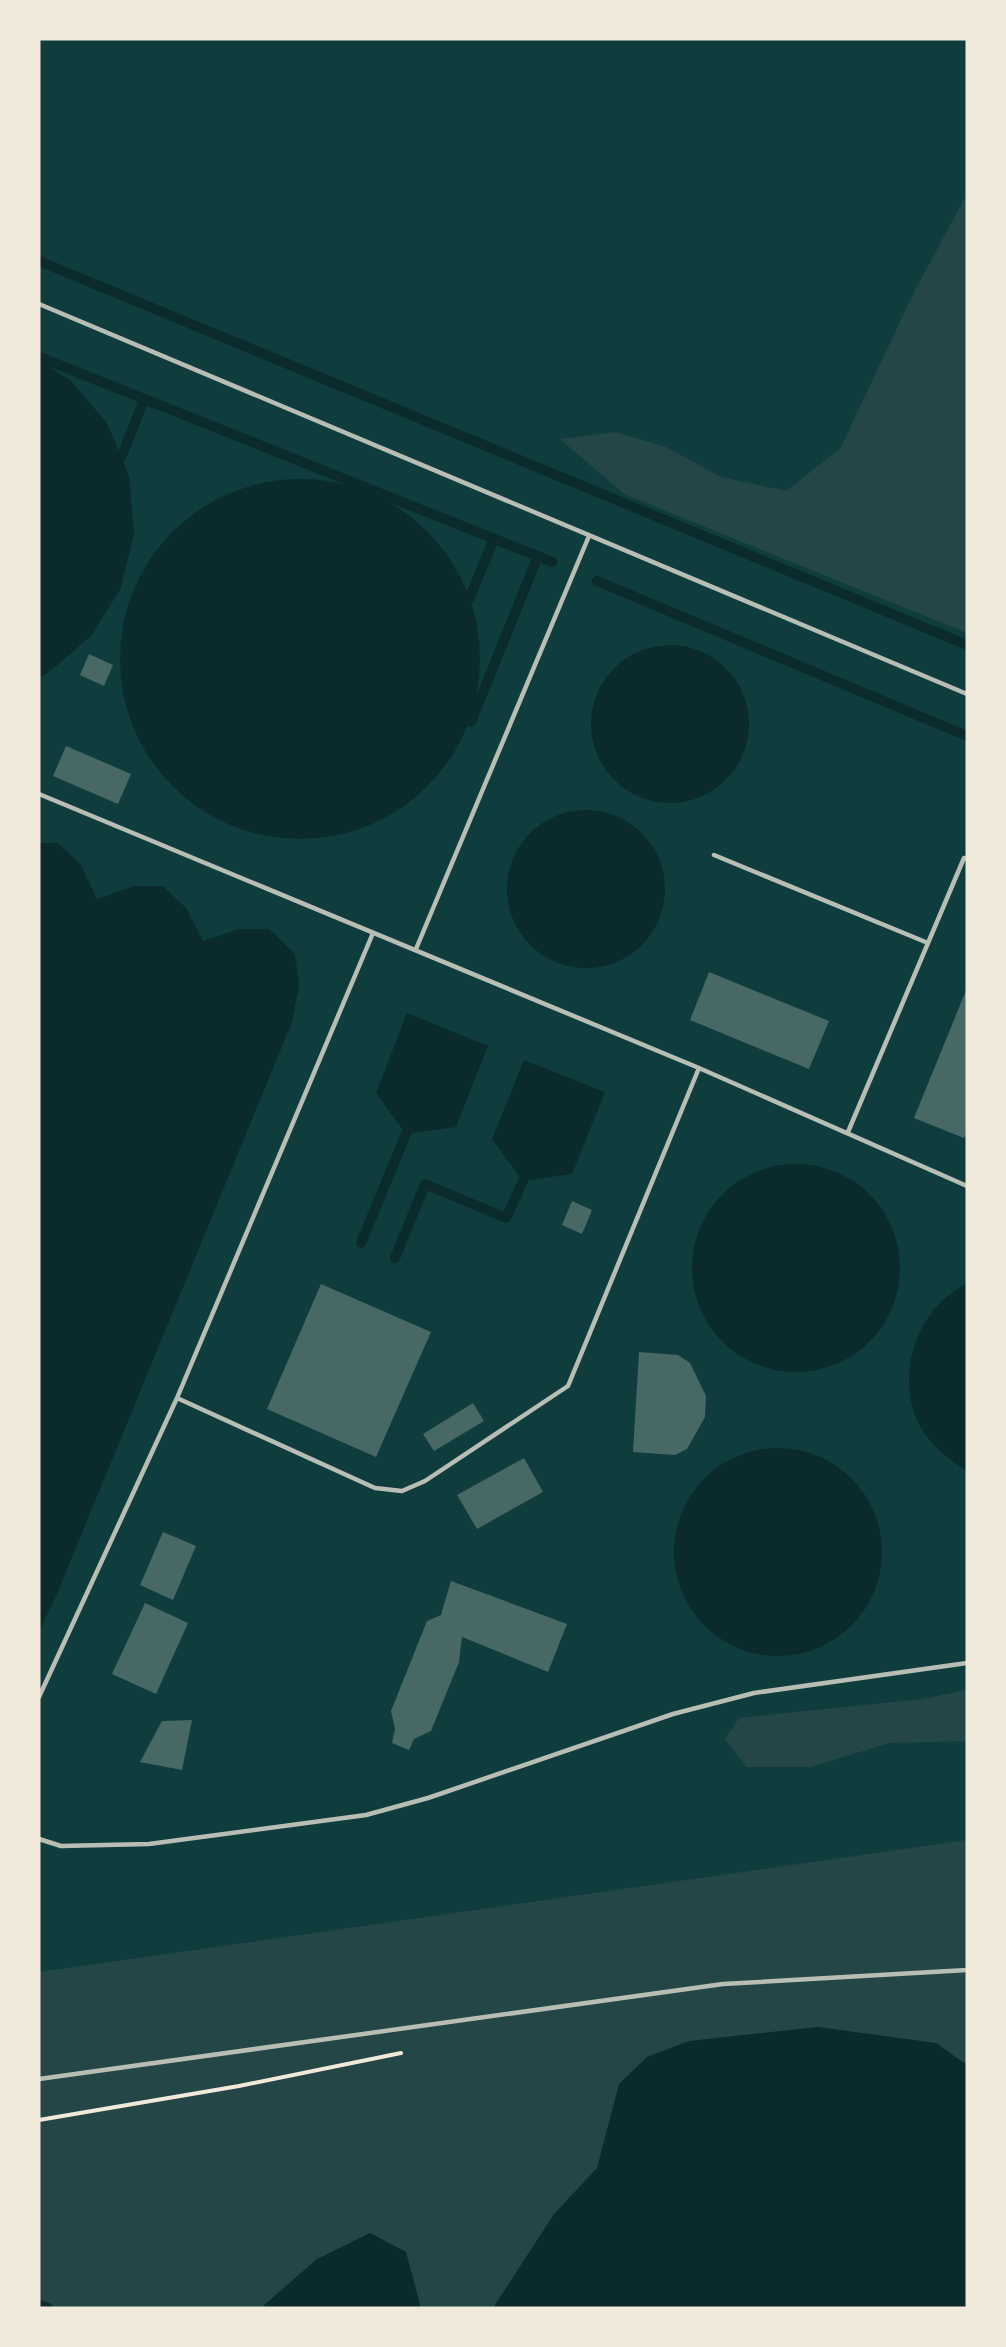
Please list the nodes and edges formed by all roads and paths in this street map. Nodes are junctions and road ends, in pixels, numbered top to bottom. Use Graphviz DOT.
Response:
graph roads {
  1 [pos="39,304"];
  2 [pos="589,536"];
  3 [pos="967,694"];
  4 [pos="39,794"];
  5 [pos="714,855"];
  6 [pos="967,859"];
  7 [pos="373,933"];
  8 [pos="928,943"];
  9 [pos="416,950"];
  10 [pos="699,1068"];
  11 [pos="848,1132"];
  12 [pos="967,1185"];
  13 [pos="177,1398"];
  14 [pos="967,1663"];
  15 [pos="39,1697"];
  16 [pos="39,1839"];
  17 [pos="967,1970"];
  18 [pos="407,2051"];
  19 [pos="39,2079"];
  20 [pos="39,2120"];
  1 -- 2 [label="lane"];
  2 -- 3 [label="lane"];
  2 -- 9 [label="lane"];
  4 -- 7 [label="lane"];
  5 -- 8 [label="lane"];
  6 -- 8 [label="lane"];
  7 -- 9 [label="lane"];
  7 -- 13 [label="lane"];
  8 -- 11 [label="lane"];
  9 -- 10 [label="lane"];
  10 -- 11 [label="lane"];
  10 -- 13 [label="lane"];
  11 -- 12 [label="lane"];
  13 -- 15 [label="lane"];
  14 -- 16 [label="lane"];
  17 -- 19 [label="lane"];
  18 -- 20 [label="path"];
}
